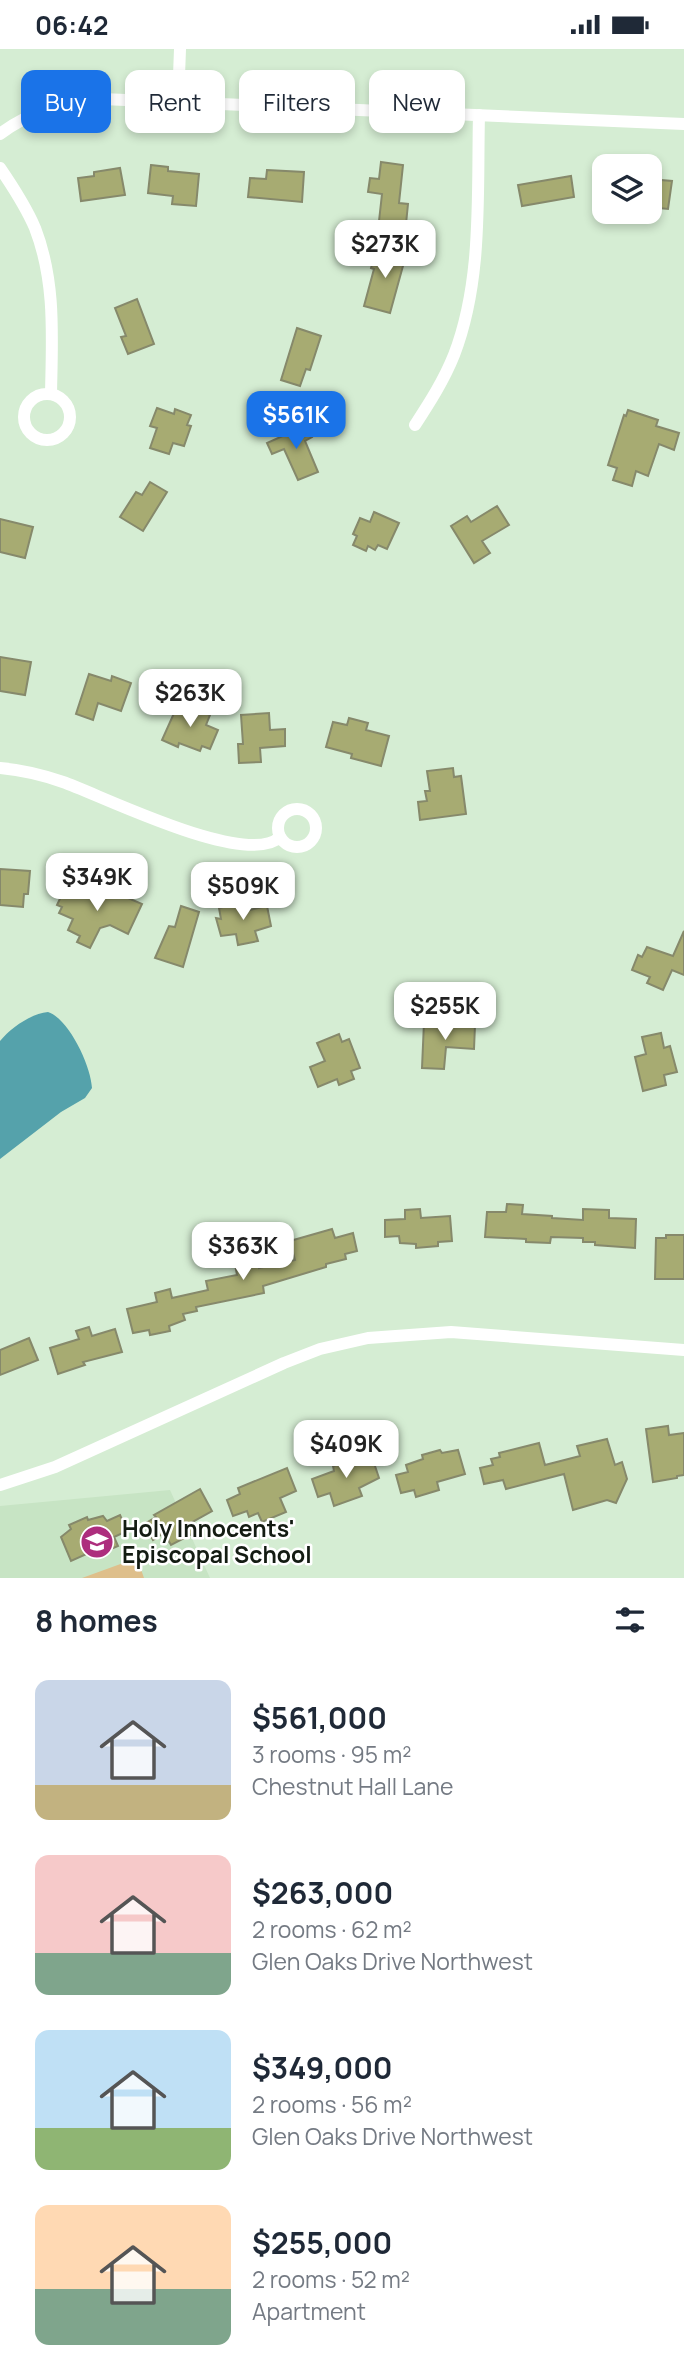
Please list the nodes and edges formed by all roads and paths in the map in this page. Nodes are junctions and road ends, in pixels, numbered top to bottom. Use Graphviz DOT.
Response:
graph roads {
  1 [pos="180,49"];
  2 [pos="179,70"];
  3 [pos="125,100"];
  4 [pos="225,105"];
  5 [pos="479,115"];
  6 [pos="684,124"];
  7 [pos="1,130"];
  8 [pos="0,168"];
  9 [pos="51,394"];
  10 [pos="415,425"];
  11 [pos="0,768"];
  12 [pos="280,837"];
  13 [pos="684,1350"];
  14 [pos="0,1485"];
  1 -- 2 [label="street"];
  3 -- 7 [label="street"];
  4 -- 5 [label="street"];
  5 -- 6 [label="street"];
  5 -- 10 [label="street"];
  8 -- 9 [label="street"];
  11 -- 12 [label="street"];
  13 -- 14 [label="street"];
}
